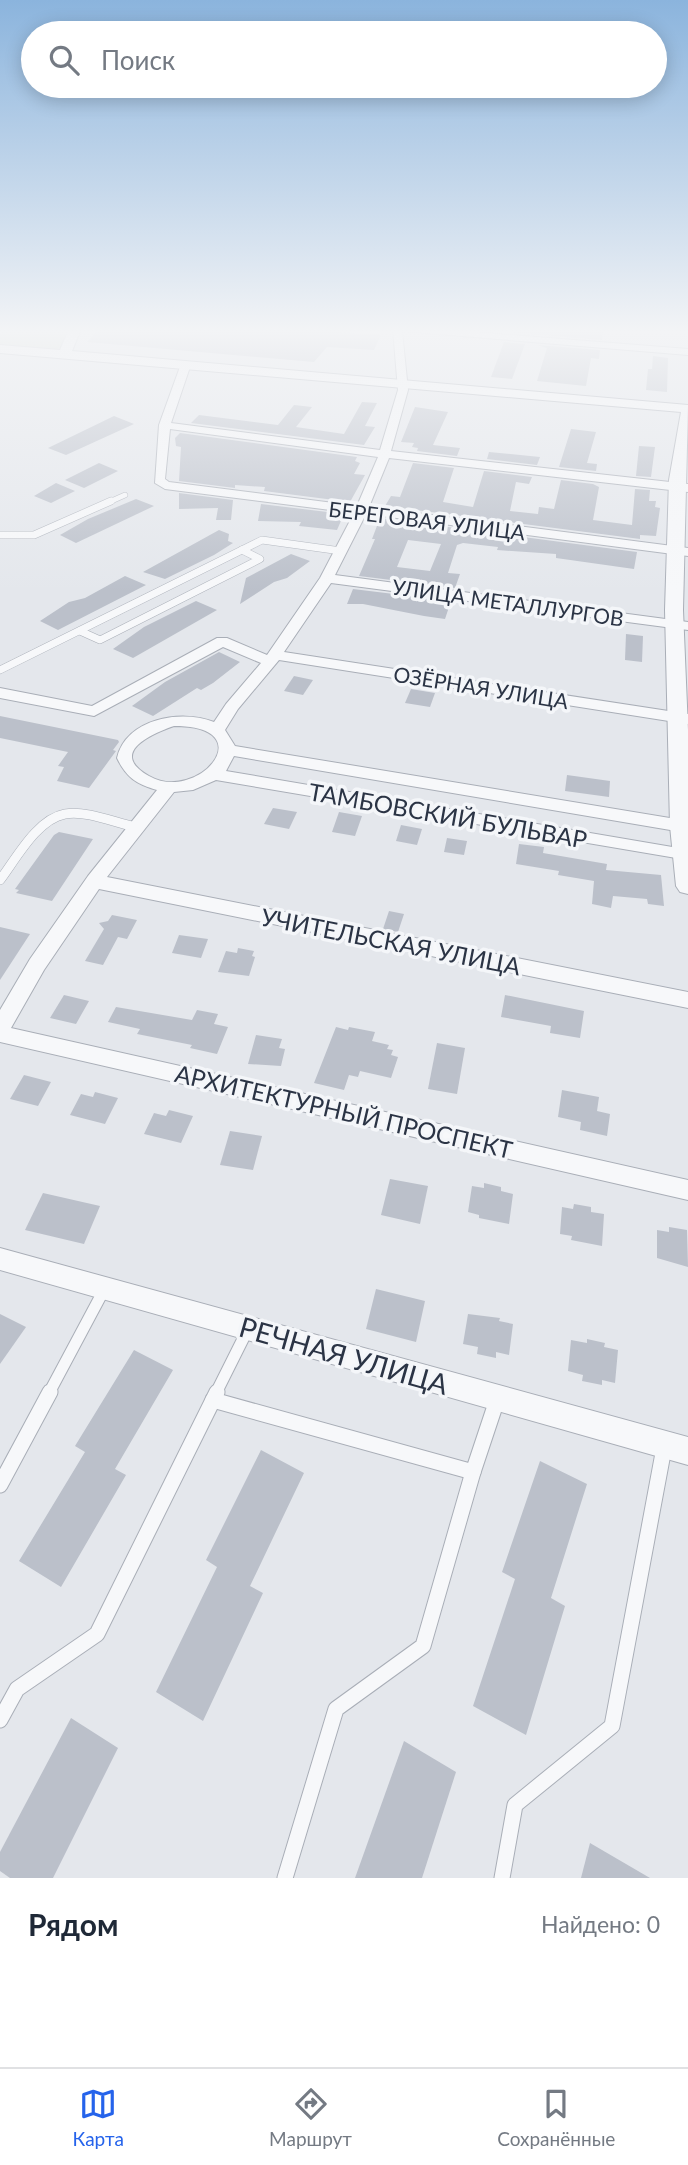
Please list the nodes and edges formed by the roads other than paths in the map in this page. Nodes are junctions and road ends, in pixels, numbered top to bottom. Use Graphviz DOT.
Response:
graph roads {
  1 [pos="168,417"];
  2 [pos="397,417"];
  3 [pos="688,417"];
  4 [pos="165,425"];
  5 [pos="384,454"];
  6 [pos="683,487"];
  7 [pos="125,495"];
  8 [pos="360,512"];
  9 [pos="0,535"];
  10 [pos="242,550"];
  11 [pos="341,551"];
  12 [pos="681,552"];
  13 [pos="327,578"];
  14 [pos="681,626"];
  15 [pos="80,631"];
  16 [pos="272,658"];
  17 [pos="0,670"];
  18 [pos="0,693"];
  19 [pos="683,719"];
  20 [pos="217,730"];
  21 [pos="229,750"];
  22 [pos="213,774"];
  23 [pos="170,786"];
  24 [pos="685,826"];
  25 [pos="136,827"];
  26 [pos="684,855"];
  27 [pos="0,880"];
  28 [pos="94,881"];
  29 [pos="688,886"];
  30 [pos="688,1000"];
  31 [pos="0,1032"];
  32 [pos="688,1190"];
  33 [pos="0,1259"];
  34 [pos="105,1288"];
  35 [pos="248,1328"];
  36 [pos="497,1398"];
  37 [pos="213,1400"];
  38 [pos="677,1447"];
  39 [pos="473,1472"];
  40 [pos="0,1485"];
  41 [pos="0,1720"];
  42 [pos="285,1878"];
  43 [pos="502,1878"];
  1 -- 4 [label="street"];
  2 -- 5 [label="street"];
  3 -- 6 [label="street"];
  4 -- 5 [label="street"];
  4 -- 8 [label="street, БЕРЕГОВАЯ УЛИЦА"];
  5 -- 6 [label="street"];
  5 -- 8 [label="street"];
  6 -- 12 [label="street"];
  7 -- 9 [label="lane"];
  8 -- 11 [label="street"];
  8 -- 12 [label="street, БЕРЕГОВАЯ УЛИЦА"];
  10 -- 11 [label="lane"];
  10 -- 15 [label="lane"];
  10 -- 15 [label="lane"];
  11 -- 13 [label="street"];
  12 -- 14 [label="street"];
  13 -- 14 [label="street, УЛИЦА МЕТАЛЛУРГОВ"];
  13 -- 16 [label="street"];
  14 -- 19 [label="street"];
  15 -- 17 [label="lane"];
  16 -- 18 [label="street, ОЗЁРНАЯ УЛИЦА"];
  16 -- 19 [label="street, ОЗЁРНАЯ УЛИЦА"];
  16 -- 20 [label="street"];
  19 -- 24 [label="street"];
  20 -- 21 [label="street"];
  20 -- 23 [label="street"];
  21 -- 22 [label="street"];
  21 -- 24 [label="street, ТАМБОВСКИЙ БУЛЬВАР"];
  22 -- 23 [label="street"];
  22 -- 26 [label="street, ТАМБОВСКИЙ БУЛЬВАР"];
  23 -- 25 [label="street"];
  24 -- 26 [label="street"];
  25 -- 27 [label="lane"];
  25 -- 28 [label="street"];
  26 -- 29 [label="street"];
  28 -- 30 [label="street, УЧИТЕЛЬСКАЯ УЛИЦА"];
  28 -- 31 [label="street"];
  31 -- 32 [label="street, АРХИТЕКТУРНЫЙ ПРОСПЕКТ"];
  33 -- 34 [label="street, РЕЧНАЯ УЛИЦА"];
  34 -- 35 [label="street, РЕЧНАЯ УЛИЦА"];
  34 -- 40 [label="lane"];
  35 -- 36 [label="street, РЕЧНАЯ УЛИЦА"];
  35 -- 37 [label="lane"];
  36 -- 38 [label="street, РЕЧНАЯ УЛИЦА"];
  36 -- 39 [label="lane"];
  37 -- 39 [label="lane"];
  37 -- 41 [label="lane"];
  38 -- 43 [label="lane"];
  39 -- 42 [label="lane"];
}
